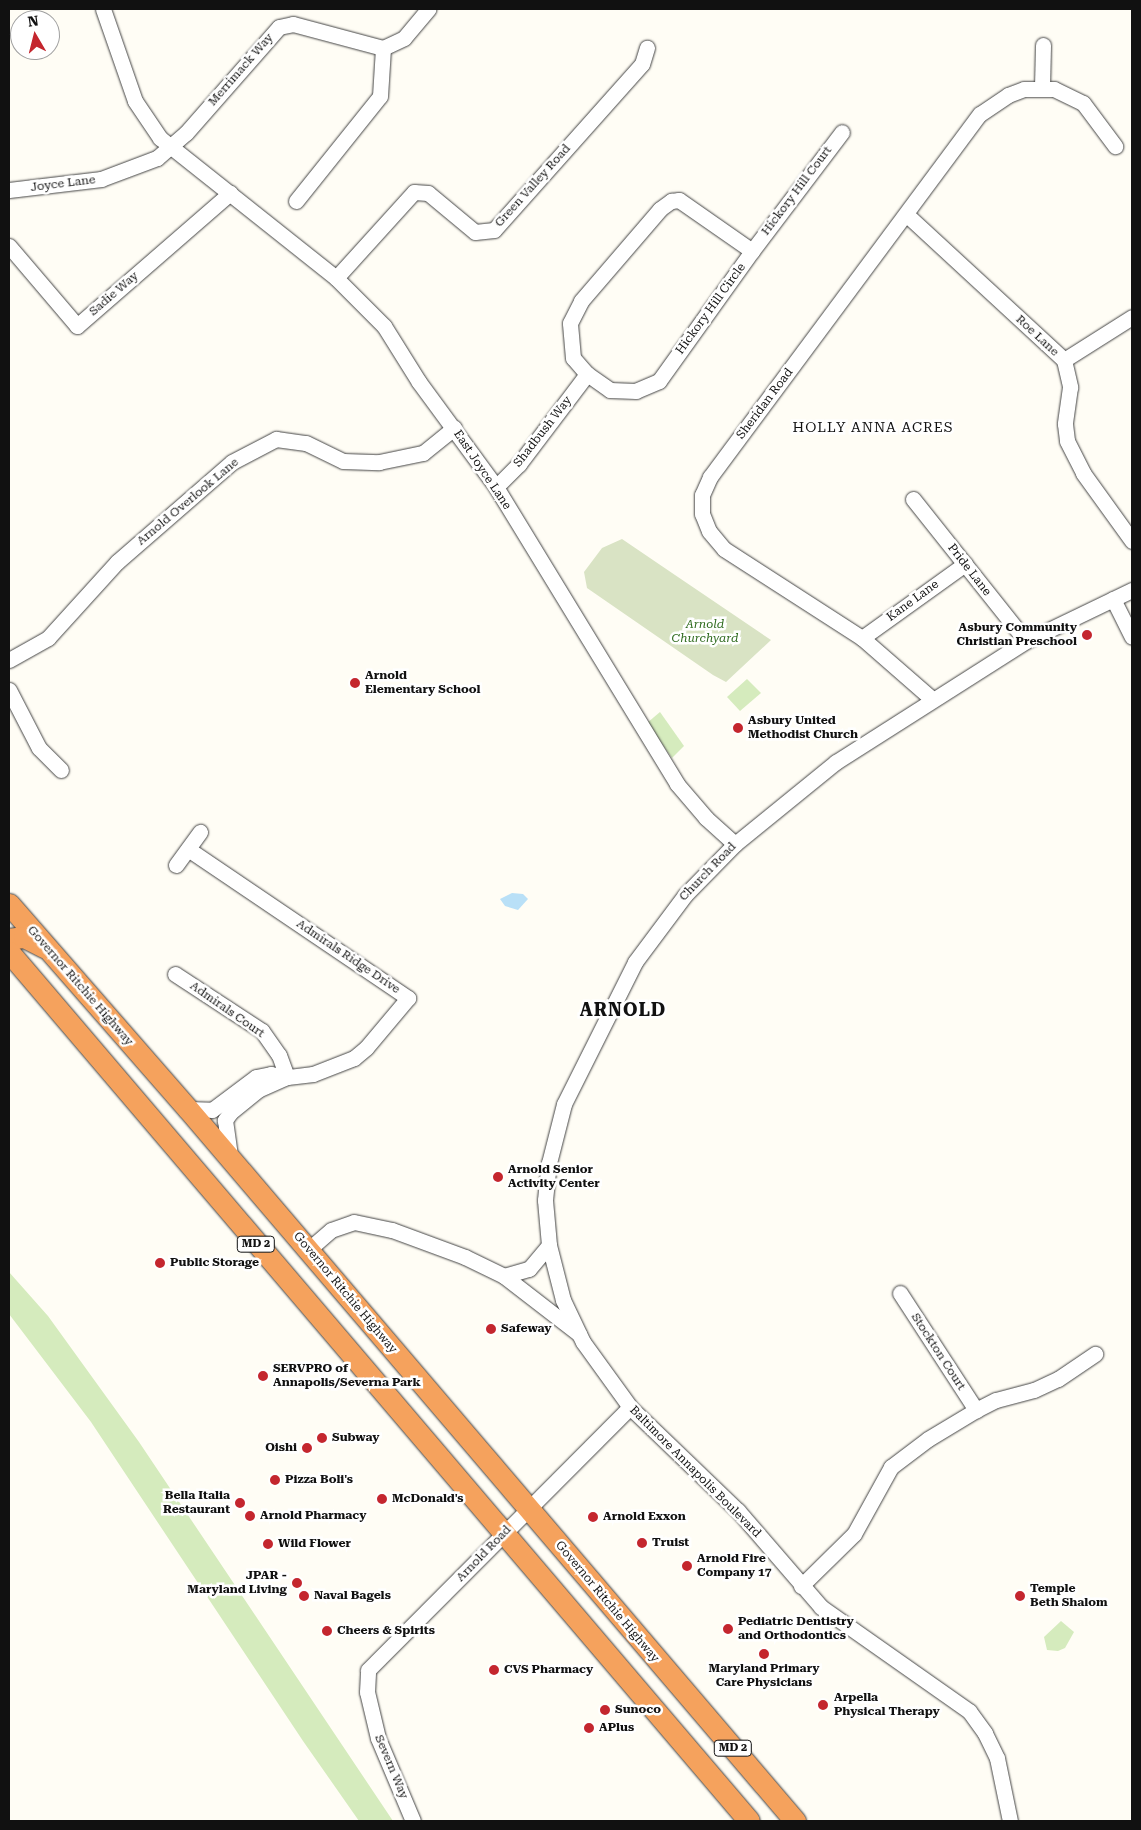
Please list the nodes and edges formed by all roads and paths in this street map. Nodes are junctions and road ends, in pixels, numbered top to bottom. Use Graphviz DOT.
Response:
graph roads {
  1 [pos="103,9"];
  2 [pos="428,9"];
  3 [pos="1044,45"];
  4 [pos="383,48"];
  5 [pos="647,48"];
  6 [pos="1042,88"];
  7 [pos="842,132"];
  8 [pos="1115,146"];
  9 [pos="170,148"];
  10 [pos="9,190"];
  11 [pos="230,194"];
  12 [pos="296,201"];
  13 [pos="907,214"];
  14 [pos="9,246"];
  15 [pos="752,251"];
  16 [pos="336,278"];
  17 [pos="1132,317"];
  18 [pos="1064,360"];
  19 [pos="588,374"];
  20 [pos="454,428"];
  21 [pos="496,487"];
  22 [pos="913,499"];
  23 [pos="1132,541"];
  24 [pos="965,564"];
  25 [pos="1132,590"];
  26 [pos="1113,599"];
  27 [pos="1132,637"];
  28 [pos="862,638"];
  29 [pos="1026,641"];
  30 [pos="9,660"];
  31 [pos="9,690"];
  32 [pos="932,699"];
  33 [pos="61,770"];
  34 [pos="200,832"];
  35 [pos="735,844"];
  36 [pos="188,849"];
  37 [pos="176,865"];
  38 [pos="9,904"];
  39 [pos="9,939"];
  40 [pos="46,948"];
  41 [pos="9,952"];
  42 [pos="175,974"];
  43 [pos="286,1077"];
  44 [pos="188,1108"];
  45 [pos="230,1157"];
  46 [pos="549,1245"];
  47 [pos="308,1250"];
  48 [pos="504,1276"];
  49 [pos="900,1293"];
  50 [pos="579,1334"];
  51 [pos="1095,1354"];
  52 [pos="630,1407"];
  53 [pos="976,1410"];
  54 [pos="528,1509"];
  55 [pos="503,1534"];
  56 [pos="801,1586"];
  57 [pos="371,1711"];
  58 [pos="413,1821"];
  59 [pos="749,1821"];
  60 [pos="795,1821"];
  61 [pos="1010,1821"];
  1 -- 9 [label="street, East Joyce Lane"];
  2 -- 4 [label="street"];
  3 -- 6 [label="street"];
  4 -- 9 [label="street, Merrimack Way"];
  4 -- 12 [label="street"];
  5 -- 16 [label="street, Green Valley Road"];
  6 -- 8 [label="street, Sheridan Road"];
  6 -- 13 [label="street, Sheridan Road"];
  7 -- 15 [label="street, Hickory Hill Court"];
  9 -- 10 [label="street, Joyce Lane"];
  9 -- 11 [label="street, East Joyce Lane"];
  11 -- 14 [label="street, Sadie Way"];
  11 -- 16 [label="street, East Joyce Lane"];
  13 -- 18 [label="street, Roe Lane"];
  13 -- 28 [label="street, Sheridan Road"];
  15 -- 19 [label="street, Hickory Hill Circle"];
  15 -- 19 [label="street, Hickory Hill Circle"];
  16 -- 20 [label="street, East Joyce Lane"];
  17 -- 18 [label="street"];
  18 -- 23 [label="street, Roe Lane"];
  19 -- 21 [label="street, Shadbush Way"];
  20 -- 21 [label="street, East Joyce Lane"];
  20 -- 30 [label="street, Arnold Overlook Lane"];
  21 -- 35 [label="street, East Joyce Lane"];
  22 -- 24 [label="street, Pride Lane"];
  24 -- 28 [label="street, Kane Lane"];
  24 -- 29 [label="street, Pride Lane"];
  25 -- 26 [label="street, Church Road"];
  26 -- 27 [label="street"];
  26 -- 29 [label="street, Church Road"];
  28 -- 32 [label="street, Sheridan Road"];
  29 -- 32 [label="street, Church Road"];
  31 -- 33 [label="street"];
  32 -- 35 [label="street, Church Road"];
  34 -- 36 [label="street"];
  35 -- 46 [label="street, Church Road"];
  36 -- 37 [label="street"];
  36 -- 43 [label="street, Admirals Ridge Drive"];
  38 -- 40 [label="highway, Governor Ritchie Highway / MD 2"];
  39 -- 40 [label="highway"];
  40 -- 44 [label="highway, Governor Ritchie Highway / MD 2"];
  41 -- 55 [label="highway, MD 2"];
  42 -- 43 [label="street, Admirals Court"];
  43 -- 44 [label="street, Admirals Ridge Drive"];
  43 -- 45 [label="street, Admirals Ridge Drive"];
  44 -- 45 [label="highway, Governor Ritchie Highway / MD 2"];
  45 -- 47 [label="highway, Governor Ritchie Highway / MD 2"];
  46 -- 48 [label="street"];
  46 -- 50 [label="street, Church Road"];
  47 -- 48 [label="street, Baltimore Annapolis Boulevard"];
  47 -- 54 [label="highway, Governor Ritchie Highway / MD 2"];
  48 -- 50 [label="street, Baltimore Annapolis Boulevard"];
  49 -- 53 [label="street, Stockton Court"];
  50 -- 52 [label="street, Baltimore Annapolis Boulevard"];
  51 -- 53 [label="street"];
  52 -- 54 [label="street, Arnold Road"];
  52 -- 56 [label="street, Baltimore Annapolis Boulevard"];
  53 -- 56 [label="street"];
  54 -- 55 [label="street, Arnold Road"];
  54 -- 60 [label="highway, Governor Ritchie Highway / MD 2"];
  55 -- 57 [label="street, Arnold Road"];
  55 -- 59 [label="highway, MD 2"];
  56 -- 61 [label="street, Baltimore Annapolis Boulevard"];
  57 -- 58 [label="street, Severn Way"];
}
